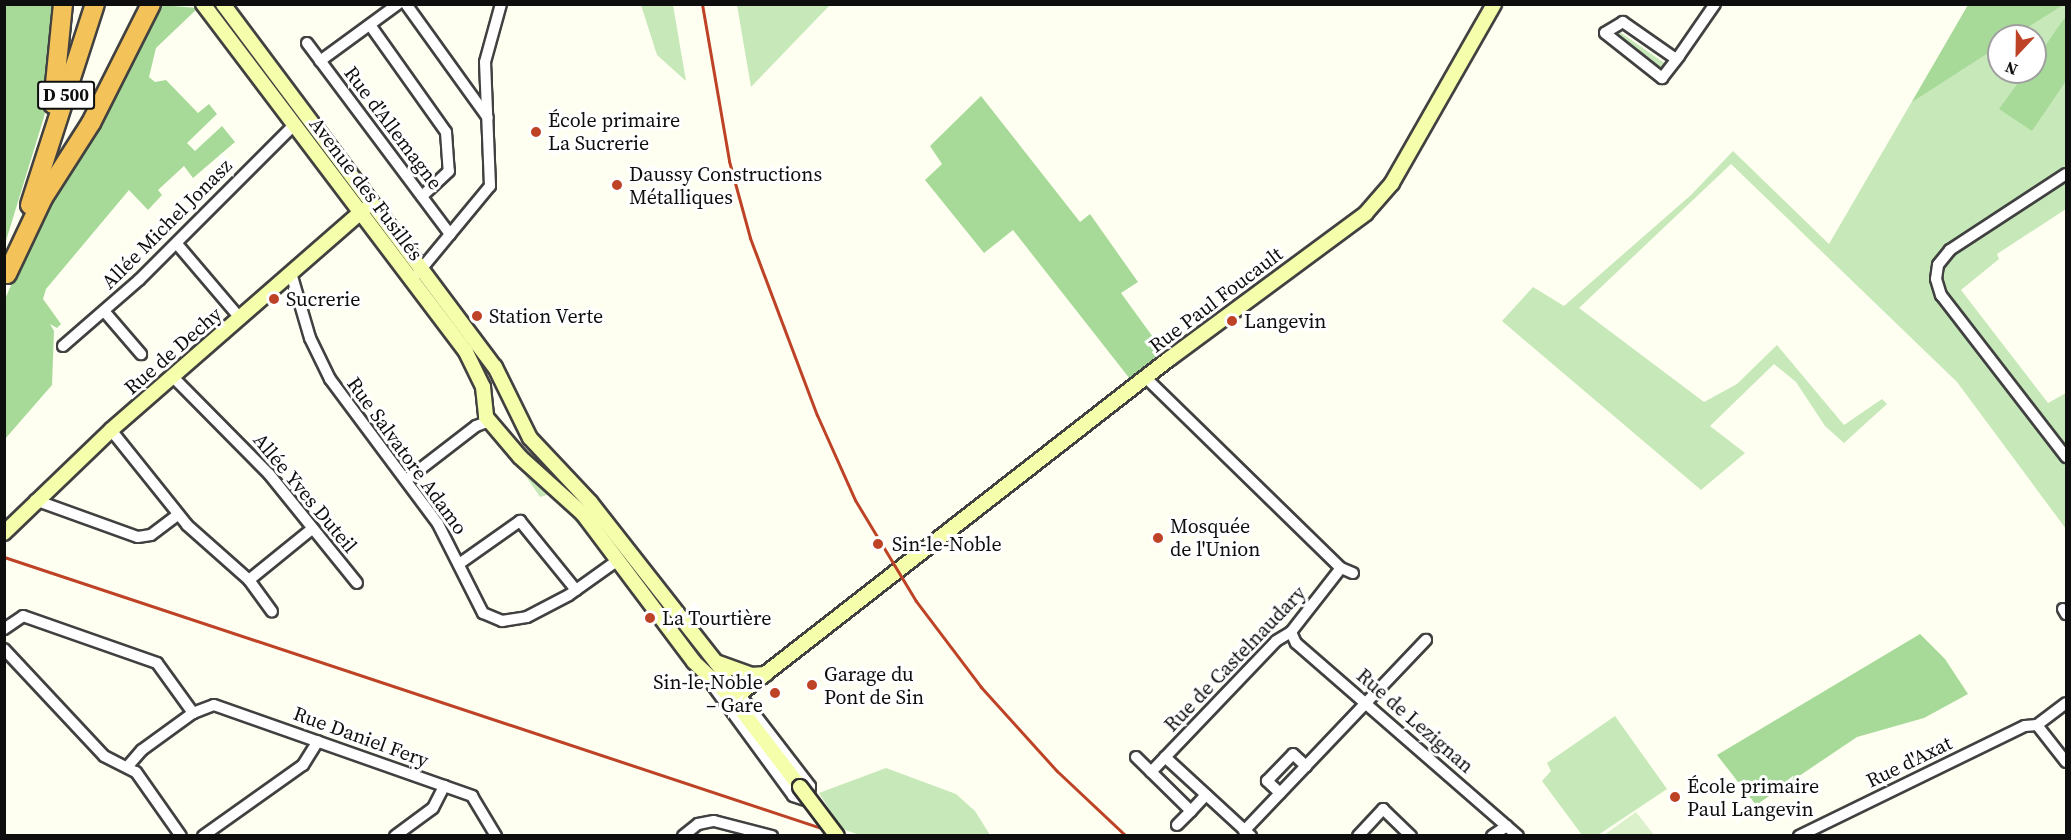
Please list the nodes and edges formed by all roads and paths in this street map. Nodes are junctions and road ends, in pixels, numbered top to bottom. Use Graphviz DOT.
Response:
graph roads {
  1 [pos="63,4"];
  2 [pos="95,4"];
  3 [pos="151,4"];
  4 [pos="203,4"];
  5 [pos="398,4"];
  6 [pos="406,4"];
  7 [pos="501,4"];
  8 [pos="1494,4"];
  9 [pos="1715,4"];
  10 [pos="224,5"];
  11 [pos="370,25"];
  12 [pos="307,43"];
  13 [pos="1676,59"];
  14 [pos="320,61"];
  15 [pos="488,119"];
  16 [pos="294,124"];
  17 [pos="2067,174"];
  18 [pos="36,185"];
  19 [pos="422,196"];
  20 [pos="372,202"];
  21 [pos="358,214"];
  22 [pos="450,234"];
  23 [pos="177,244"];
  24 [pos="420,268"];
  25 [pos="291,273"];
  26 [pos="6,277"];
  27 [pos="417,288"];
  28 [pos="104,311"];
  29 [pos="240,318"];
  30 [pos="63,346"];
  31 [pos="141,354"];
  32 [pos="173,377"];
  33 [pos="1145,377"];
  34 [pos="513,403"];
  35 [pos="488,414"];
  36 [pos="111,430"];
  37 [pos="2067,457"];
  38 [pos="406,480"];
  39 [pos="35,500"];
  40 [pos="178,515"];
  41 [pos="313,528"];
  42 [pos="4,533"];
  43 [pos="618,560"];
  44 [pos="459,564"];
  45 [pos="1341,568"];
  46 [pos="1353,573"];
  47 [pos="249,580"];
  48 [pos="357,583"];
  49 [pos="576,590"];
  50 [pos="272,612"];
  51 [pos="4,629"];
  52 [pos="1292,632"];
  53 [pos="1426,640"];
  54 [pos="4,649"];
  55 [pos="711,658"];
  56 [pos="705,673"];
  57 [pos="768,673"];
  58 [pos="736,696"];
  59 [pos="1366,702"];
  60 [pos="2067,703"];
  61 [pos="194,713"];
  62 [pos="2037,725"];
  63 [pos="318,741"];
  64 [pos="1136,757"];
  65 [pos="1165,757"];
  66 [pos="2067,762"];
  67 [pos="128,766"];
  68 [pos="1306,766"];
  69 [pos="1151,772"];
  70 [pos="444,786"];
  71 [pos="1280,793"];
  72 [pos="1206,795"];
  73 [pos="1191,811"];
  74 [pos="1177,825"];
  75 [pos="1507,826"];
  76 [pos="1247,833"];
  77 [pos="181,836"];
  78 [pos="203,836"];
  79 [pos="395,836"];
  80 [pos="496,836"];
  81 [pos="683,836"];
  82 [pos="772,836"];
  83 [pos="837,836"];
  84 [pos="1358,836"];
  85 [pos="1411,836"];
  86 [pos="1492,836"];
  87 [pos="1518,836"];
  88 [pos="1799,836"];
  1 -- 18 [label="highway"];
  2 -- 18 [label="highway, D 500"];
  3 -- 26 [label="highway"];
  4 -- 16 [label="main road, Avenue des Fusillés"];
  5 -- 11 [label="street"];
  6 -- 15 [label="street"];
  7 -- 15 [label="street"];
  8 -- 33 [label="main road, Rue Paul Foucault"];
  9 -- 13 [label="street"];
  10 -- 20 [label="main road, Avenue des Fusillés"];
  11 -- 14 [label="street"];
  11 -- 19 [label="street"];
  12 -- 14 [label="street, Rue d'Allemagne"];
  13 -- 13 [label="street"];
  14 -- 19 [label="street, Rue d'Allemagne"];
  15 -- 22 [label="street"];
  16 -- 21 [label="main road, Avenue des Fusillés"];
  16 -- 23 [label="street, Allée Michel Jonasz"];
  17 -- 37 [label="street"];
  18 -- 26 [label="highway, D 500"];
  19 -- 22 [label="street, Rue d'Allemagne"];
  20 -- 21 [label="main road, Rue de Dechy"];
  20 -- 24 [label="main road, Avenue des Fusillés"];
  21 -- 25 [label="main road, Rue de Dechy"];
  21 -- 27 [label="main road, Avenue des Fusillés"];
  22 -- 24 [label="street"];
  23 -- 28 [label="street, Allée Michel Jonasz"];
  23 -- 29 [label="street"];
  24 -- 27 [label="street"];
  24 -- 34 [label="main road, Avenue des Fusillés"];
  25 -- 29 [label="main road, Rue de Dechy"];
  25 -- 38 [label="street, Rue Salvatore Adamo"];
  27 -- 35 [label="main road, Avenue des Fusillés"];
  28 -- 30 [label="street, Allée Michel Jonasz"];
  28 -- 31 [label="street"];
  29 -- 32 [label="main road, Rue de Dechy"];
  32 -- 36 [label="main road, Rue de Dechy"];
  32 -- 41 [label="street, Allée Yves Duteil"];
  33 -- 45 [label="street"];
  33 -- 57 [label="main road, Rue Paul Foucault"];
  34 -- 35 [label="main road"];
  34 -- 35 [label="main road"];
  34 -- 55 [label="main road, Avenue des Fusillés"];
  35 -- 38 [label="street"];
  35 -- 43 [label="main road, Avenue des Fusillés"];
  36 -- 39 [label="main road, Rue de Dechy"];
  36 -- 40 [label="street"];
  38 -- 44 [label="street, Rue Salvatore Adamo"];
  39 -- 40 [label="street"];
  39 -- 42 [label="main road, Rue de Dechy"];
  40 -- 47 [label="street"];
  41 -- 47 [label="street"];
  41 -- 48 [label="street, Allée Yves Duteil"];
  43 -- 49 [label="street, Rue Salvatore Adamo"];
  43 -- 56 [label="main road, Avenue des Fusillés"];
  44 -- 49 [label="street, Rue Salvatore Adamo"];
  44 -- 49 [label="street"];
  45 -- 46 [label="street"];
  45 -- 52 [label="street, Rue de Castelnaudary"];
  47 -- 50 [label="street"];
  51 -- 61 [label="street"];
  52 -- 59 [label="street, Rue de Lezignan"];
  52 -- 65 [label="street, Rue de Castelnaudary"];
  53 -- 59 [label="street"];
  54 -- 67 [label="street"];
  55 -- 57 [label="main road"];
  55 -- 58 [label="main road, Avenue des Fusillés"];
  56 -- 58 [label="main road, Avenue des Fusillés"];
  56 -- 58 [label="street, Avenue des Fusillés"];
  57 -- 58 [label="main road, Rue Paul Foucault"];
  58 -- 83 [label="main road, bridge"];
  59 -- 68 [label="street"];
  59 -- 75 [label="street, Rue de Lezignan"];
  60 -- 62 [label="street, Rue d'Axat"];
  61 -- 63 [label="street, Rue Daniel Fery"];
  61 -- 67 [label="street"];
  62 -- 66 [label="street"];
  62 -- 88 [label="street, Rue d'Axat"];
  63 -- 70 [label="street, Rue Daniel Fery"];
  63 -- 78 [label="street"];
  64 -- 69 [label="street"];
  65 -- 69 [label="street, Rue de Castelnaudary"];
  65 -- 72 [label="street"];
  67 -- 77 [label="street"];
  68 -- 71 [label="street"];
  68 -- 71 [label="street"];
  69 -- 73 [label="street"];
  70 -- 79 [label="street"];
  70 -- 80 [label="street, Rue Daniel Fery"];
  71 -- 76 [label="street"];
  72 -- 73 [label="street"];
  72 -- 76 [label="street"];
  73 -- 74 [label="street"];
  75 -- 86 [label="street"];
  75 -- 87 [label="street, Rue de Lezignan"];
  81 -- 82 [label="street"];
  84 -- 85 [label="street"];
}
